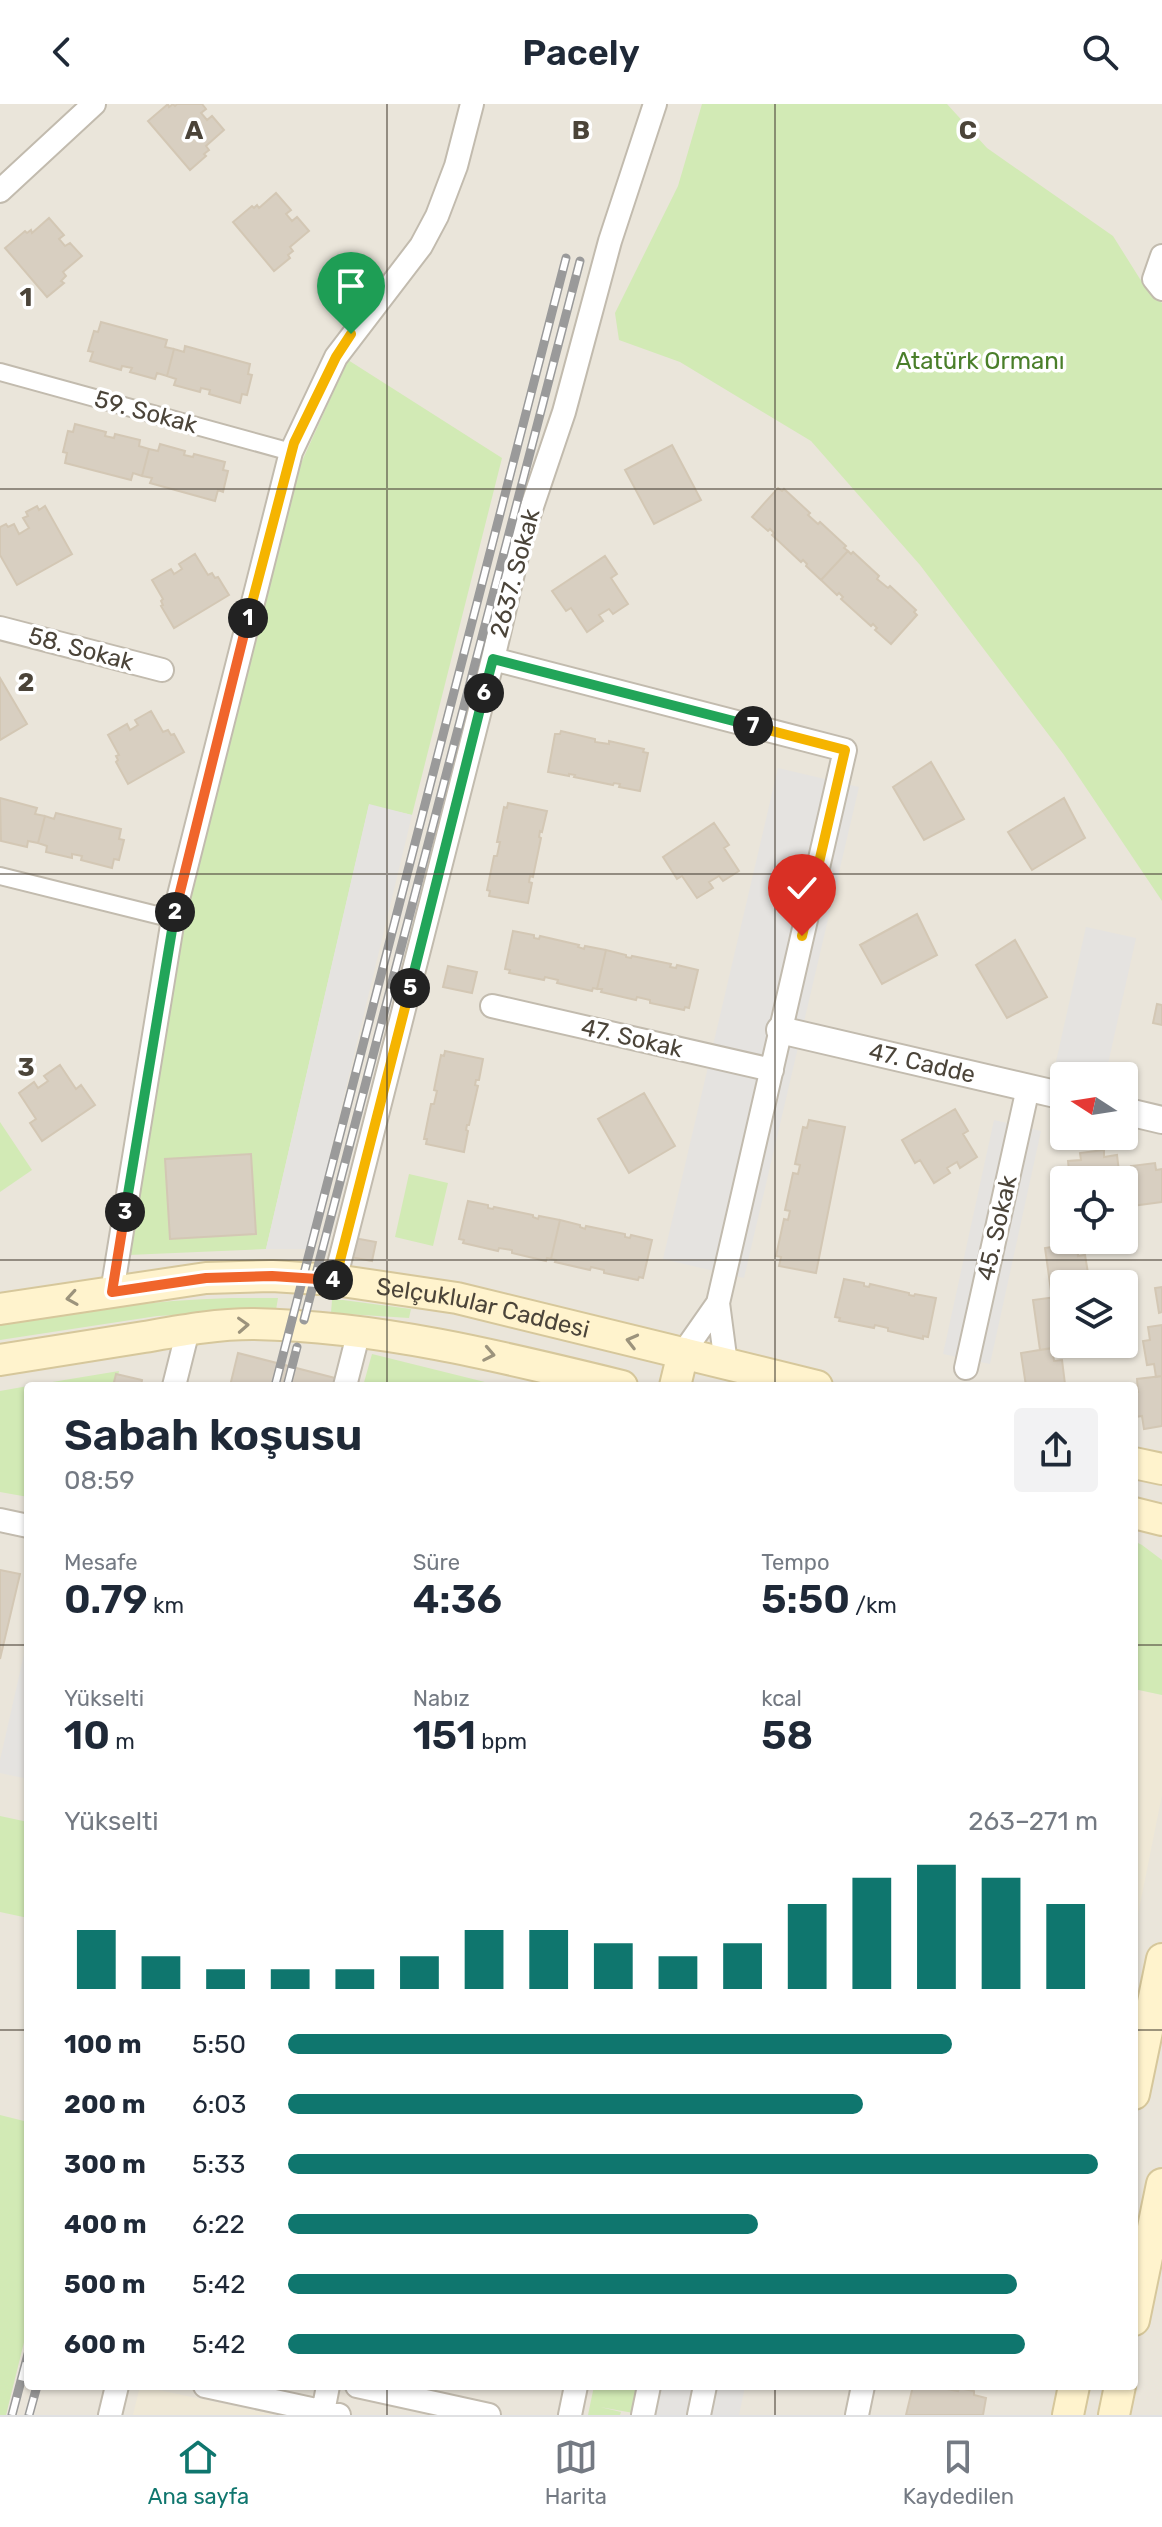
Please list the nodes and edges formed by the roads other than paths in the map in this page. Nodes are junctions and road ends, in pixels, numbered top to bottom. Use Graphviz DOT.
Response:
graph roads {
  1 [pos="94,104"];
  2 [pos="472,104"];
  3 [pos="655,104"];
  4 [pos="0,191"];
  5 [pos="1162,256"];
  6 [pos="1158,284"];
  7 [pos="0,372"];
  8 [pos="291,452"];
  9 [pos="0,628"];
  10 [pos="493,659"];
  11 [pos="162,670"];
  12 [pos="0,876"];
  13 [pos="173,919"];
  14 [pos="492,1006"];
  15 [pos="780,1030"];
  16 [pos="772,1070"];
  17 [pos="1028,1088"];
  18 [pos="1050,1093"];
  19 [pos="1138,1114"];
  20 [pos="1162,1120"];
  21 [pos="335,1280"];
  22 [pos="112,1292"];
  23 [pos="718,1303"];
  24 [pos="0,1309"];
  25 [pos="188,1330"];
  26 [pos="359,1331"];
  27 [pos="683,1353"];
  28 [pos="0,1360"];
  29 [pos="966,1368"];
  30 [pos="723,1375"];
  31 [pos="181,1382"];
  32 [pos="346,1382"];
  33 [pos="606,1382"];
  34 [pos="676,1382"];
  35 [pos="783,1382"];
  36 [pos="1138,1464"];
  37 [pos="1162,1469"];
  38 [pos="0,1520"];
  39 [pos="24,1525"];
  40 [pos="1162,1959"];
  41 [pos="1138,2075"];
  42 [pos="1162,2184"];
  43 [pos="1138,2301"];
  44 [pos="116,2390"];
  45 [pos="224,2390"];
  46 [pos="328,2390"];
  47 [pos="375,2390"];
  48 [pos="575,2390"];
  49 [pos="648,2390"];
  50 [pos="704,2390"];
  51 [pos="862,2390"];
  52 [pos="1073,2390"];
  53 [pos="1119,2390"];
  54 [pos="331,2413"];
  55 [pos="110,2415"];
  56 [pos="489,2415"];
  57 [pos="570,2415"];
  58 [pos="643,2415"];
  59 [pos="699,2415"];
  60 [pos="857,2415"];
  61 [pos="1068,2415"];
  62 [pos="1114,2415"];
  1 -- 4 [label="street"];
  2 -- 8 [label="street"];
  3 -- 10 [label="street, 2637. Sokak"];
  5 -- 6 [label="street"];
  7 -- 8 [label="street, 59. Sokak"];
  8 -- 13 [label="street"];
  9 -- 11 [label="street, 58. Sokak"];
  10 -- 15 [label="street"];
  10 -- 21 [label="street, 2637. Sokak"];
  12 -- 13 [label="street"];
  13 -- 22 [label="street"];
  14 -- 16 [label="street, 47. Sokak"];
  15 -- 16 [label="street"];
  15 -- 17 [label="street, 47. Cadde"];
  16 -- 23 [label="street"];
  17 -- 18 [label="street, 47. Cadde"];
  17 -- 29 [label="street, 45. Sokak"];
  19 -- 20 [label="street"];
  21 -- 22 [label="main road, Selçuklular Caddesi"];
  27 -- 21 [label="main road, Selçuklular Caddesi, one-way"];
  22 -- 24 [label="main road, Selçuklular Caddesi, one-way"];
  23 -- 27 [label="street"];
  23 -- 30 [label="street"];
  25 -- 26 [label="main road, Selçuklular Caddesi, one-way"];
  25 -- 28 [label="main road, Selçuklular Caddesi"];
  25 -- 31 [label="street"];
  26 -- 32 [label="street"];
  26 -- 33 [label="main road, Selçuklular Caddesi, one-way"];
  27 -- 30 [label="main road, Selçuklular Caddesi"];
  27 -- 34 [label="main road"];
  30 -- 35 [label="main road, Selçuklular Caddesi"];
  36 -- 37 [label="main road"];
  38 -- 39 [label="street"];
  40 -- 41 [label="main road"];
  42 -- 43 [label="main road"];
  44 -- 55 [label="street"];
  45 -- 54 [label="street"];
  46 -- 54 [label="street"];
  47 -- 56 [label="street"];
  48 -- 57 [label="street"];
  49 -- 58 [label="street"];
  50 -- 59 [label="street"];
  51 -- 60 [label="street"];
  52 -- 61 [label="main road"];
  53 -- 62 [label="main road"];
}
